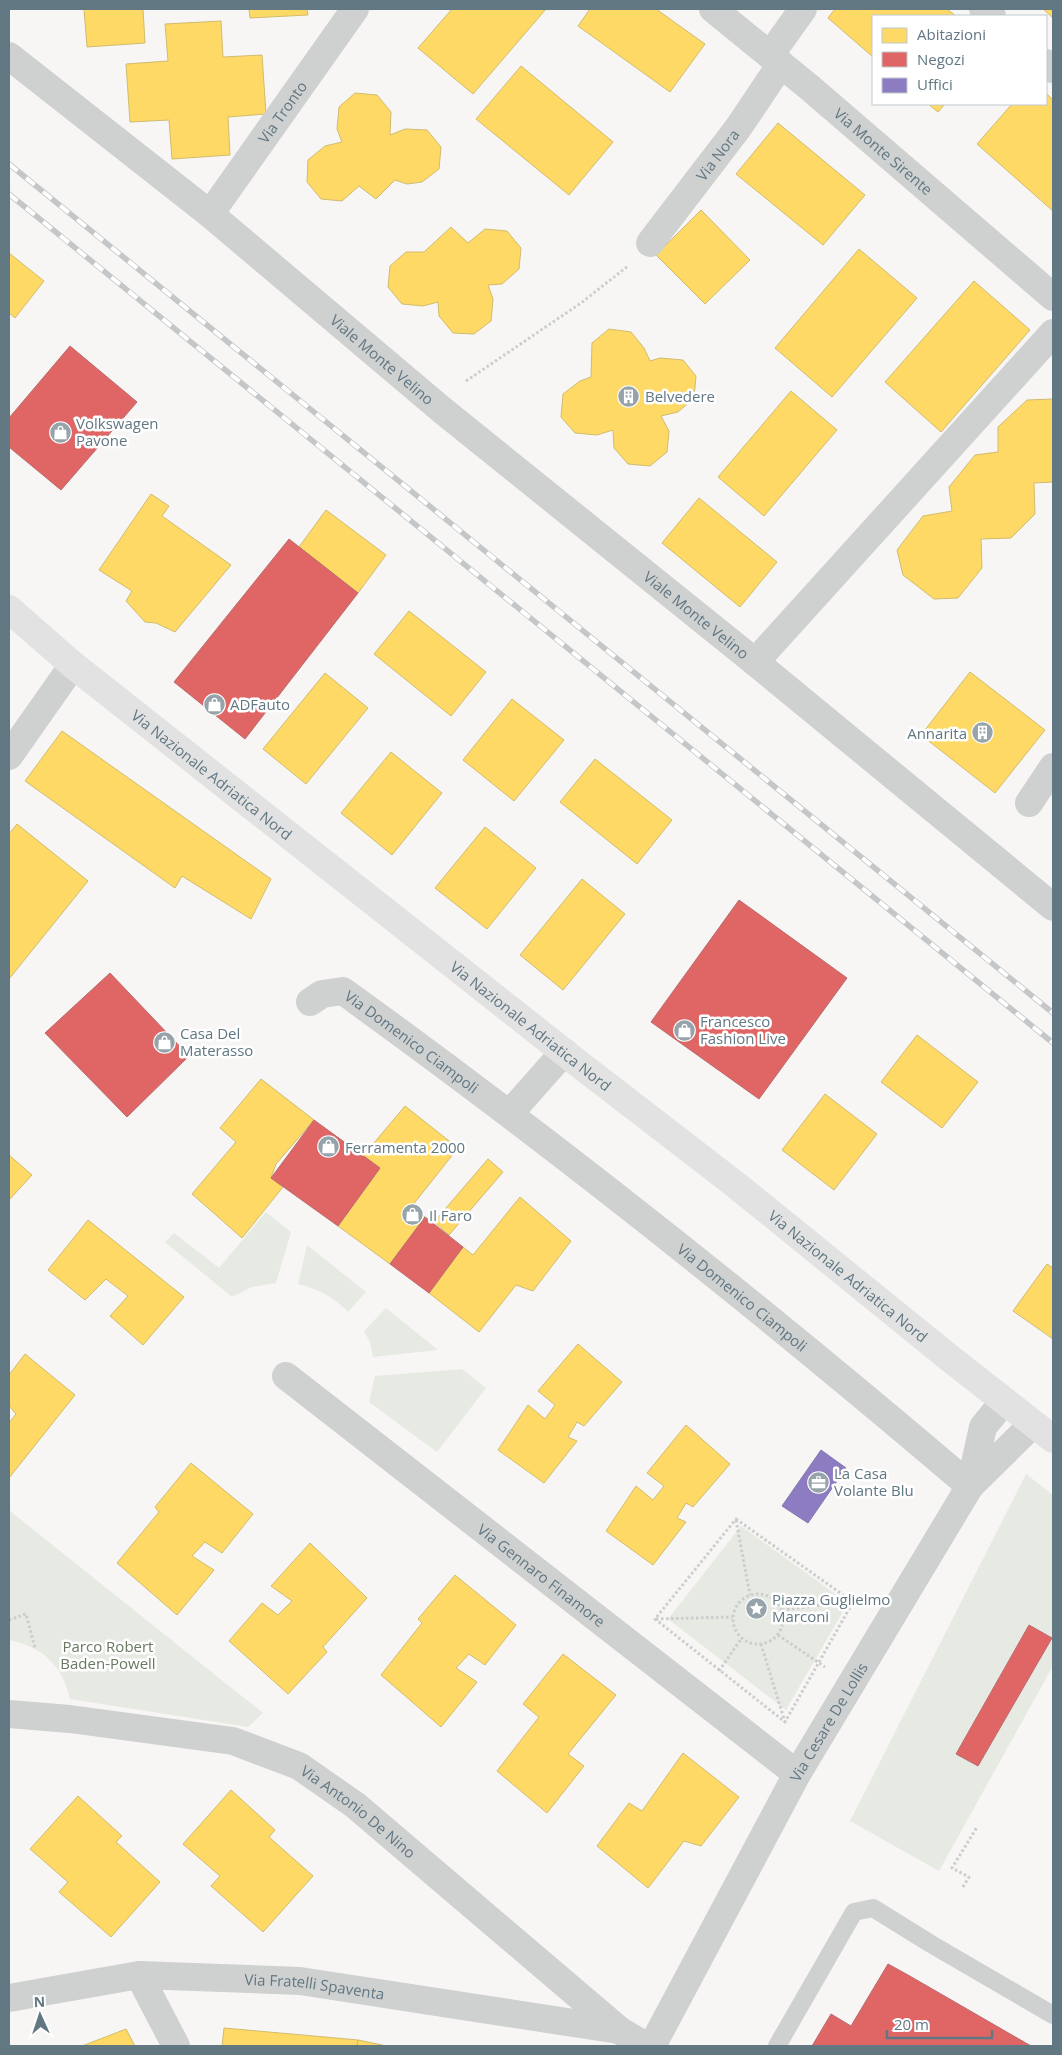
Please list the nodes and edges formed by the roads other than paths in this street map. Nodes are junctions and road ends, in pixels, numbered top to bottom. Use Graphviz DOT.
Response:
graph roads {
  1 [pos="355,9"];
  2 [pos="714,9"];
  3 [pos="803,9"];
  4 [pos="770,55"];
  5 [pos="9,56"];
  6 [pos="210,214"];
  7 [pos="650,243"];
  8 [pos="1053,297"];
  9 [pos="1053,333"];
  10 [pos="9,609"];
  11 [pos="755,662"];
  12 [pos="73,665"];
  13 [pos="9,756"];
  14 [pos="1053,767"];
  15 [pos="1029,803"];
  16 [pos="1053,907"];
  17 [pos="310,1002"];
  18 [pos="564,1052"];
  19 [pos="510,1113"];
  20 [pos="286,1376"];
  21 [pos="1004,1401"];
  22 [pos="1043,1431"];
  23 [pos="970,1486"];
  24 [pos="9,1714"];
  25 [pos="797,1774"];
  26 [pos="138,1975"];
  27 [pos="9,1998"];
  28 [pos="1053,2015"];
  29 [pos="619,2030"];
  30 [pos="176,2046"];
  31 [pos="646,2046"];
  32 [pos="652,2046"];
  33 [pos="777,2046"];
  1 -- 6 [label="street, Via Tronto"];
  2 -- 4 [label="street, Via Monte Sirente"];
  3 -- 4 [label="street, Via Nora"];
  4 -- 7 [label="street, Via Nora"];
  4 -- 8 [label="street, Via Monte Sirente"];
  5 -- 6 [label="street, Viale Monte Velino"];
  6 -- 11 [label="street, Viale Monte Velino"];
  9 -- 11 [label="street, Viale Monte Velino"];
  10 -- 12 [label="main road, Via Nazionale Adriatica Nord"];
  11 -- 16 [label="street, Viale Monte Velino"];
  12 -- 13 [label="street"];
  12 -- 18 [label="main road, Via Nazionale Adriatica Nord"];
  14 -- 15 [label="street"];
  17 -- 19 [label="street, Via Domenico Ciampoli"];
  18 -- 19 [label="street"];
  18 -- 21 [label="main road, Via Nazionale Adriatica Nord"];
  19 -- 23 [label="street, Via Domenico Ciampoli"];
  20 -- 25 [label="street, Via Gennaro Finamore"];
  21 -- 22 [label="main road, Via Nazionale Adriatica Nord"];
  21 -- 23 [label="street, Via Cesare De Lollis"];
  22 -- 23 [label="street"];
  23 -- 25 [label="street, Via Cesare De Lollis"];
  24 -- 29 [label="street, Via Antonio De Nino"];
  25 -- 32 [label="street, Via Cesare De Lollis"];
  26 -- 27 [label="street, Via Fratelli Spaventa"];
  26 -- 29 [label="street, Via Fratelli Spaventa"];
  26 -- 30 [label="street"];
  28 -- 33 [label="lane"];
  29 -- 31 [label="street, Via Antonio De Nino"];
}
